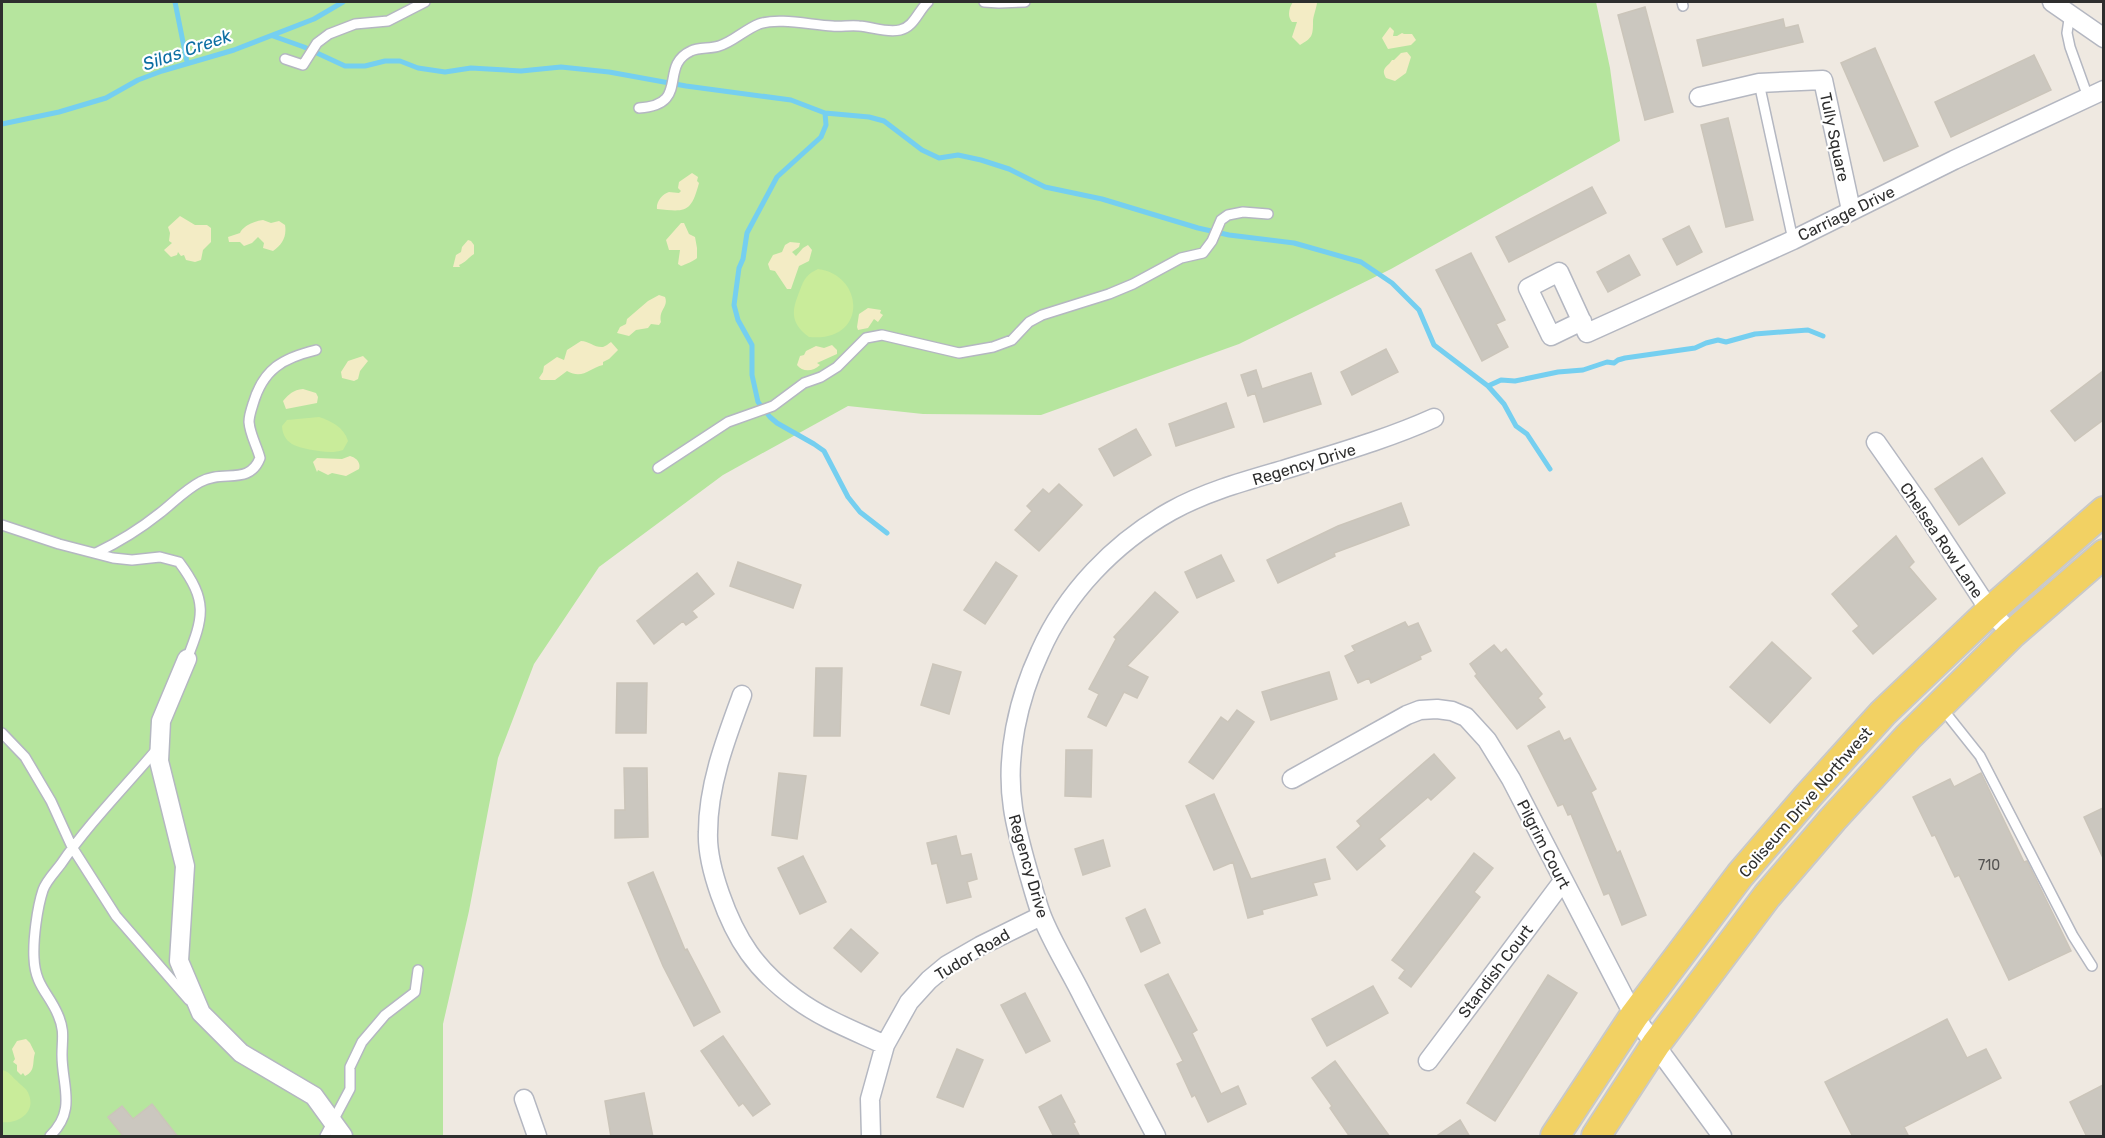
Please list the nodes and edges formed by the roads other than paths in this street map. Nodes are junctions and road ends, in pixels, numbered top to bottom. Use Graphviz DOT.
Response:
graph roads {
  1 [pos="425,2"];
  2 [pos="927,2"];
  3 [pos="984,2"];
  4 [pos="1006,2"];
  5 [pos="1025,2"];
  6 [pos="2052,2"];
  7 [pos="2070,13"];
  8 [pos="2103,38"];
  9 [pos="285,59"];
  10 [pos="1759,83"];
  11 [pos="2096,93"];
  12 [pos="1699,96"];
  13 [pos="639,108"];
  14 [pos="1851,210"];
  15 [pos="1268,214"];
  16 [pos="1793,240"];
  17 [pos="1584,327"];
  18 [pos="316,350"];
  19 [pos="1434,418"];
  20 [pos="1876,442"];
  21 [pos="658,468"];
  22 [pos="2103,511"];
  23 [pos="2,525"];
  24 [pos="96,553"];
  25 [pos="2103,555"];
  26 [pos="1990,611"];
  27 [pos="2012,634"];
  28 [pos="187,659"];
  29 [pos="742,695"];
  30 [pos="1940,705"];
  31 [pos="2,733"];
  32 [pos="160,745"];
  33 [pos="1292,779"];
  34 [pos="72,847"];
  35 [pos="1563,881"];
  36 [pos="1041,916"];
  37 [pos="2092,966"];
  38 [pos="418,970"];
  39 [pos="201,1013"];
  40 [pos="1634,1016"];
  41 [pos="1656,1044"];
  42 [pos="885,1046"];
  43 [pos="1428,1061"];
  44 [pos="524,1099"];
  45 [pos="333,1132"];
  46 [pos="50,1137"];
  47 [pos="537,1137"];
  48 [pos="871,1137"];
  49 [pos="1156,1137"];
  50 [pos="1555,1137"];
  51 [pos="1596,1137"];
  52 [pos="1722,1137"];
  1 -- 9 [label="lane"];
  2 -- 13 [label="lane"];
  3 -- 4 [label="lane"];
  4 -- 5 [label="lane"];
  6 -- 7 [label="street"];
  7 -- 8 [label="street"];
  7 -- 11 [label="lane"];
  10 -- 12 [label="street, Tully Square"];
  10 -- 14 [label="street, Tully Square"];
  10 -- 16 [label="lane"];
  11 -- 14 [label="street, Carriage Drive"];
  14 -- 16 [label="street, Carriage Drive"];
  15 -- 21 [label="lane"];
  16 -- 17 [label="street, Carriage Drive"];
  18 -- 24 [label="lane"];
  19 -- 36 [label="street, Regency Drive"];
  20 -- 26 [label="street, Chelsea Row Lane"];
  22 -- 26 [label="main road, Coliseum Drive Northwest"];
  23 -- 24 [label="lane"];
  24 -- 28 [label="lane"];
  25 -- 27 [label="main road, Coliseum Drive Northwest"];
  26 -- 27 [label="street, Chelsea Row Lane"];
  26 -- 40 [label="main road, Coliseum Drive Northwest"];
  27 -- 30 [label="main road, Coliseum Drive Northwest"];
  28 -- 32 [label="street"];
  29 -- 42 [label="street"];
  30 -- 37 [label="lane"];
  30 -- 41 [label="main road, Coliseum Drive Northwest"];
  31 -- 34 [label="lane"];
  32 -- 34 [label="lane"];
  32 -- 39 [label="street"];
  33 -- 35 [label="street, Pilgrim Court"];
  34 -- 39 [label="lane"];
  34 -- 46 [label="lane"];
  35 -- 40 [label="street, Pilgrim Court"];
  35 -- 43 [label="street, Standish Court"];
  36 -- 42 [label="street, Tudor Road"];
  36 -- 49 [label="street, Regency Drive"];
  38 -- 45 [label="lane"];
  39 -- 45 [label="street"];
  40 -- 41 [label="street, Pilgrim Court"];
  40 -- 50 [label="main road, Coliseum Drive Northwest"];
  41 -- 51 [label="main road, Coliseum Drive Northwest"];
  41 -- 52 [label="street, Pilgrim Court"];
  42 -- 48 [label="street, Tudor Road"];
  44 -- 47 [label="street"];
}
